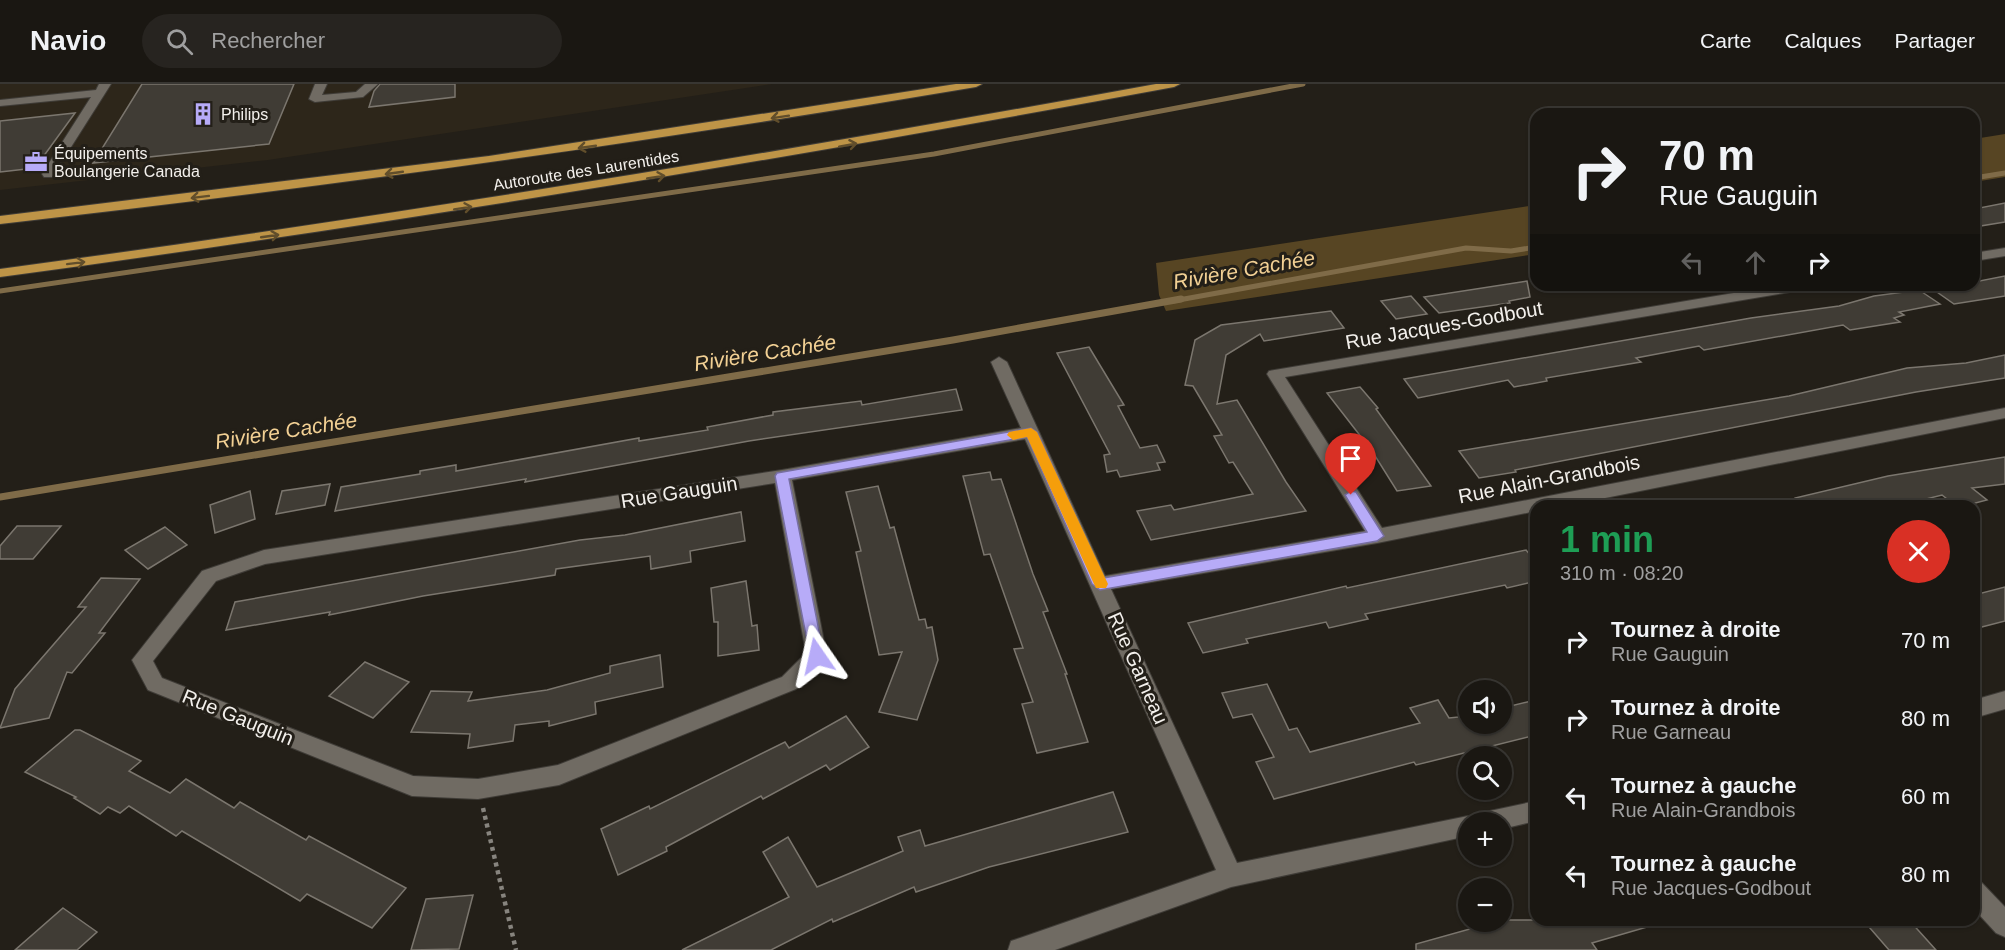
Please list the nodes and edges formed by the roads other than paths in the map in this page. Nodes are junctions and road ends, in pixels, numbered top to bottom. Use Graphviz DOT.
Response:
graph roads {
  1 [pos="321,84"];
  2 [pos="372,84"];
  3 [pos="976,84"];
  4 [pos="1174,84"];
  5 [pos="102,88"];
  6 [pos="0,103"];
  7 [pos="48,174"];
  8 [pos="0,220"];
  9 [pos="2005,252"];
  10 [pos="1980,256"];
  11 [pos="0,273"];
  12 [pos="1772,291"];
  13 [pos="999,362"];
  14 [pos="2005,413"];
  15 [pos="1031,432"];
  16 [pos="782,476"];
  17 [pos="1561,500"];
  18 [pos="1530,506"];
  19 [pos="1377,536"];
  20 [pos="1100,584"];
  21 [pos="2005,700"];
  22 [pos="1980,707"];
  23 [pos="1530,812"];
  24 [pos="1512,816"];
  25 [pos="1458,828"];
  26 [pos="1231,876"];
  27 [pos="1980,898"];
  28 [pos="2005,925"];
  29 [pos="1020,950"];
  1 -- 2 [label="street"];
  3 -- 8 [label="highway, Autoroute des Laurentides, one-way"];
  11 -- 4 [label="highway, Autoroute des Laurentides, one-way"];
  5 -- 6 [label="street"];
  5 -- 7 [label="street"];
  9 -- 10 [label="street"];
  12 -- 19 [label="street, Rue Jacques-Godbout"];
  13 -- 15 [label="street, Rue Garneau"];
  14 -- 17 [label="street, Rue Alain-Grandbois"];
  15 -- 16 [label="street, Rue Gauguin"];
  15 -- 20 [label="street, Rue Garneau"];
  16 -- 16 [label="street, Rue Gauguin"];
  18 -- 19 [label="street, Rue Alain-Grandbois"];
  19 -- 20 [label="street, Rue Alain-Grandbois"];
  20 -- 26 [label="street, Rue Garneau"];
  21 -- 22 [label="street"];
  23 -- 24 [label="street"];
  25 -- 26 [label="street"];
  26 -- 29 [label="street"];
  27 -- 28 [label="street"];
}
